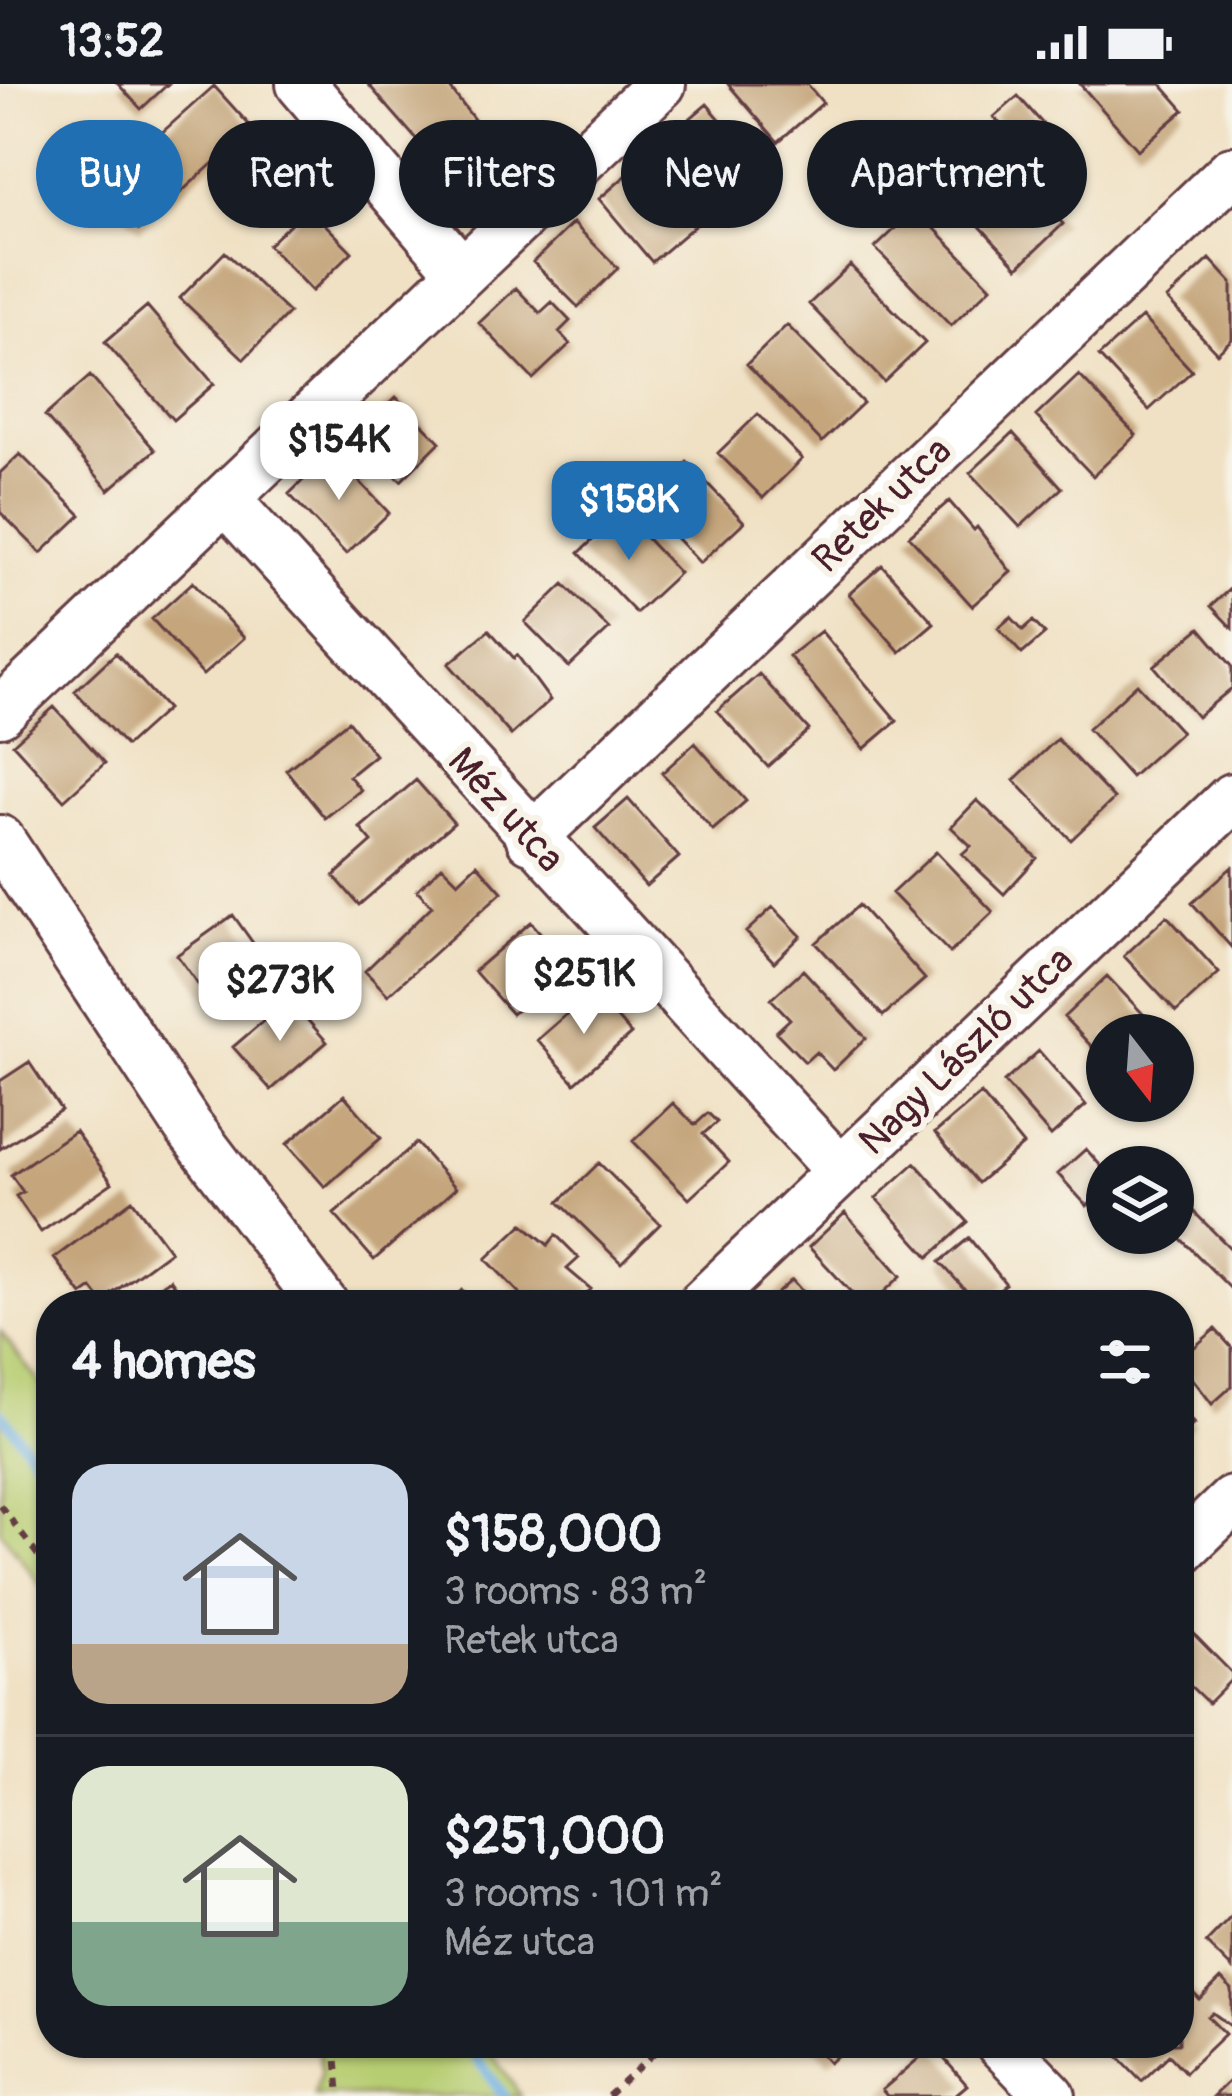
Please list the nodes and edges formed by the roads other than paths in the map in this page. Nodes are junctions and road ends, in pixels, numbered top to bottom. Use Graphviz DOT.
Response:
graph roads {
  1 [pos="301,84"];
  2 [pos="661,84"];
  3 [pos="1232,171"];
  4 [pos="461,271"];
  5 [pos="225,499"];
  6 [pos="0,712"];
  7 [pos="1232,798"];
  8 [pos="531,839"];
  9 [pos="0,840"];
  10 [pos="840,1171"];
  11 [pos="313,1290"];
  12 [pos="717,1290"];
  13 [pos="1232,1501"];
  14 [pos="1194,1538"];
  15 [pos="1014,2058"];
  16 [pos="1051,2096"];
  1 -- 4 [label="street"];
  2 -- 4 [label="street"];
  3 -- 8 [label="street, Retek utca"];
  4 -- 5 [label="street"];
  5 -- 6 [label="street"];
  5 -- 8 [label="street, Méz utca"];
  7 -- 10 [label="street, Nagy László utca"];
  8 -- 10 [label="street, Méz utca"];
  9 -- 11 [label="street"];
  10 -- 12 [label="street, Nagy László utca"];
  13 -- 14 [label="street"];
  15 -- 16 [label="street"];
}
